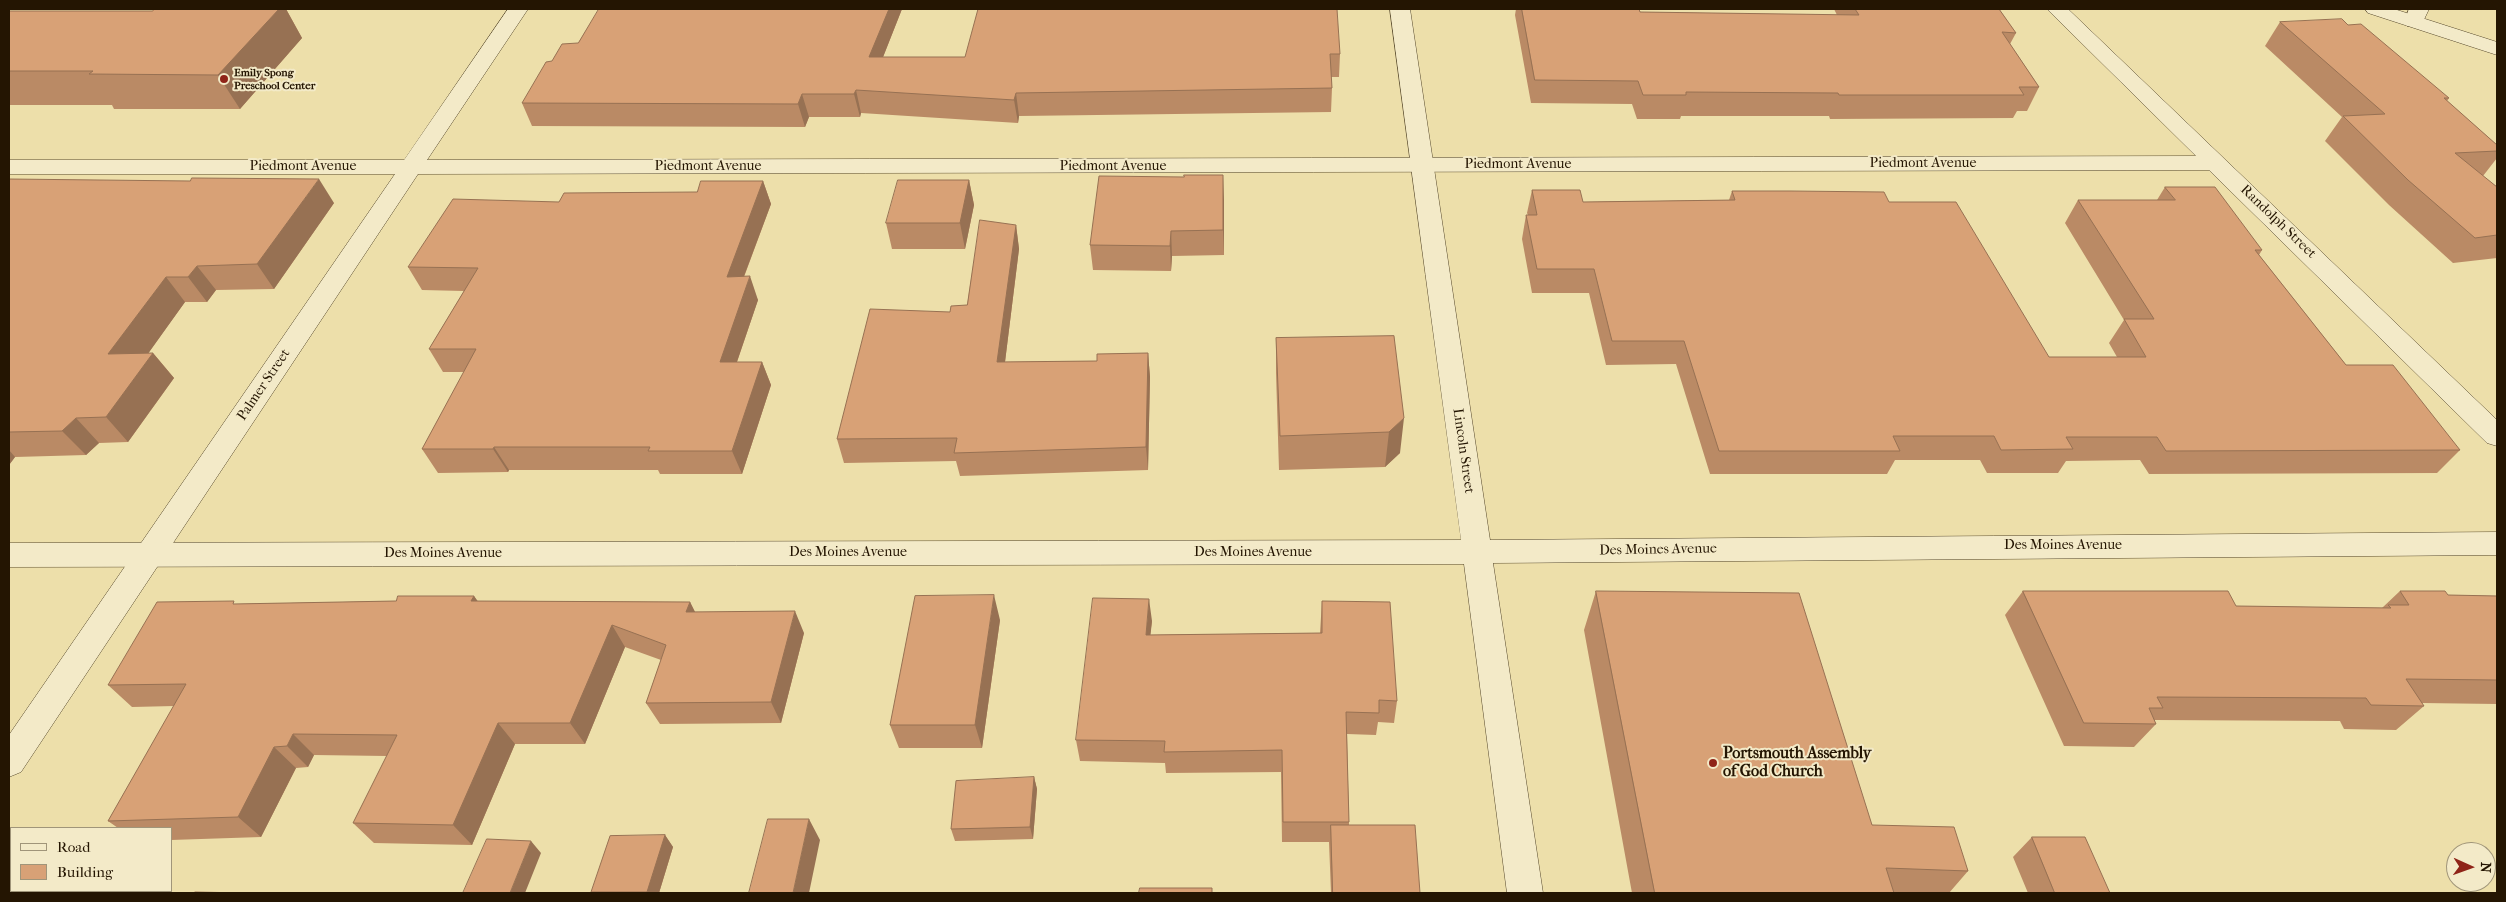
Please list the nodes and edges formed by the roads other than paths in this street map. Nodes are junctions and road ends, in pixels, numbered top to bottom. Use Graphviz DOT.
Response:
graph roads {
  1 [pos="518,9"];
  2 [pos="1400,9"];
  3 [pos="2057,9"];
  4 [pos="2375,9"];
  5 [pos="2416,15"];
  6 [pos="2497,49"];
  7 [pos="2217,164"];
  8 [pos="1423,165"];
  9 [pos="9,167"];
  10 [pos="412,167"];
  11 [pos="2497,436"];
  12 [pos="2497,544"];
  13 [pos="1477,552"];
  14 [pos="149,554"];
  15 [pos="9,555"];
  16 [pos="9,762"];
  17 [pos="1525,893"];
  1 -- 10 [label="street, Palmer Street"];
  2 -- 8 [label="street, Lincoln Street"];
  3 -- 7 [label="street, Randolph Street"];
  4 -- 5 [label="street"];
  5 -- 6 [label="street"];
  7 -- 8 [label="street, Piedmont Avenue"];
  7 -- 11 [label="street, Randolph Street"];
  8 -- 10 [label="street, Piedmont Avenue"];
  8 -- 13 [label="street, Lincoln Street"];
  9 -- 10 [label="street, Piedmont Avenue"];
  10 -- 14 [label="street, Palmer Street"];
  12 -- 13 [label="street, Des Moines Avenue"];
  13 -- 14 [label="street, Des Moines Avenue"];
  13 -- 17 [label="street, Lincoln Street"];
  14 -- 15 [label="street, Des Moines Avenue"];
  14 -- 16 [label="street, Palmer Street"];
}
